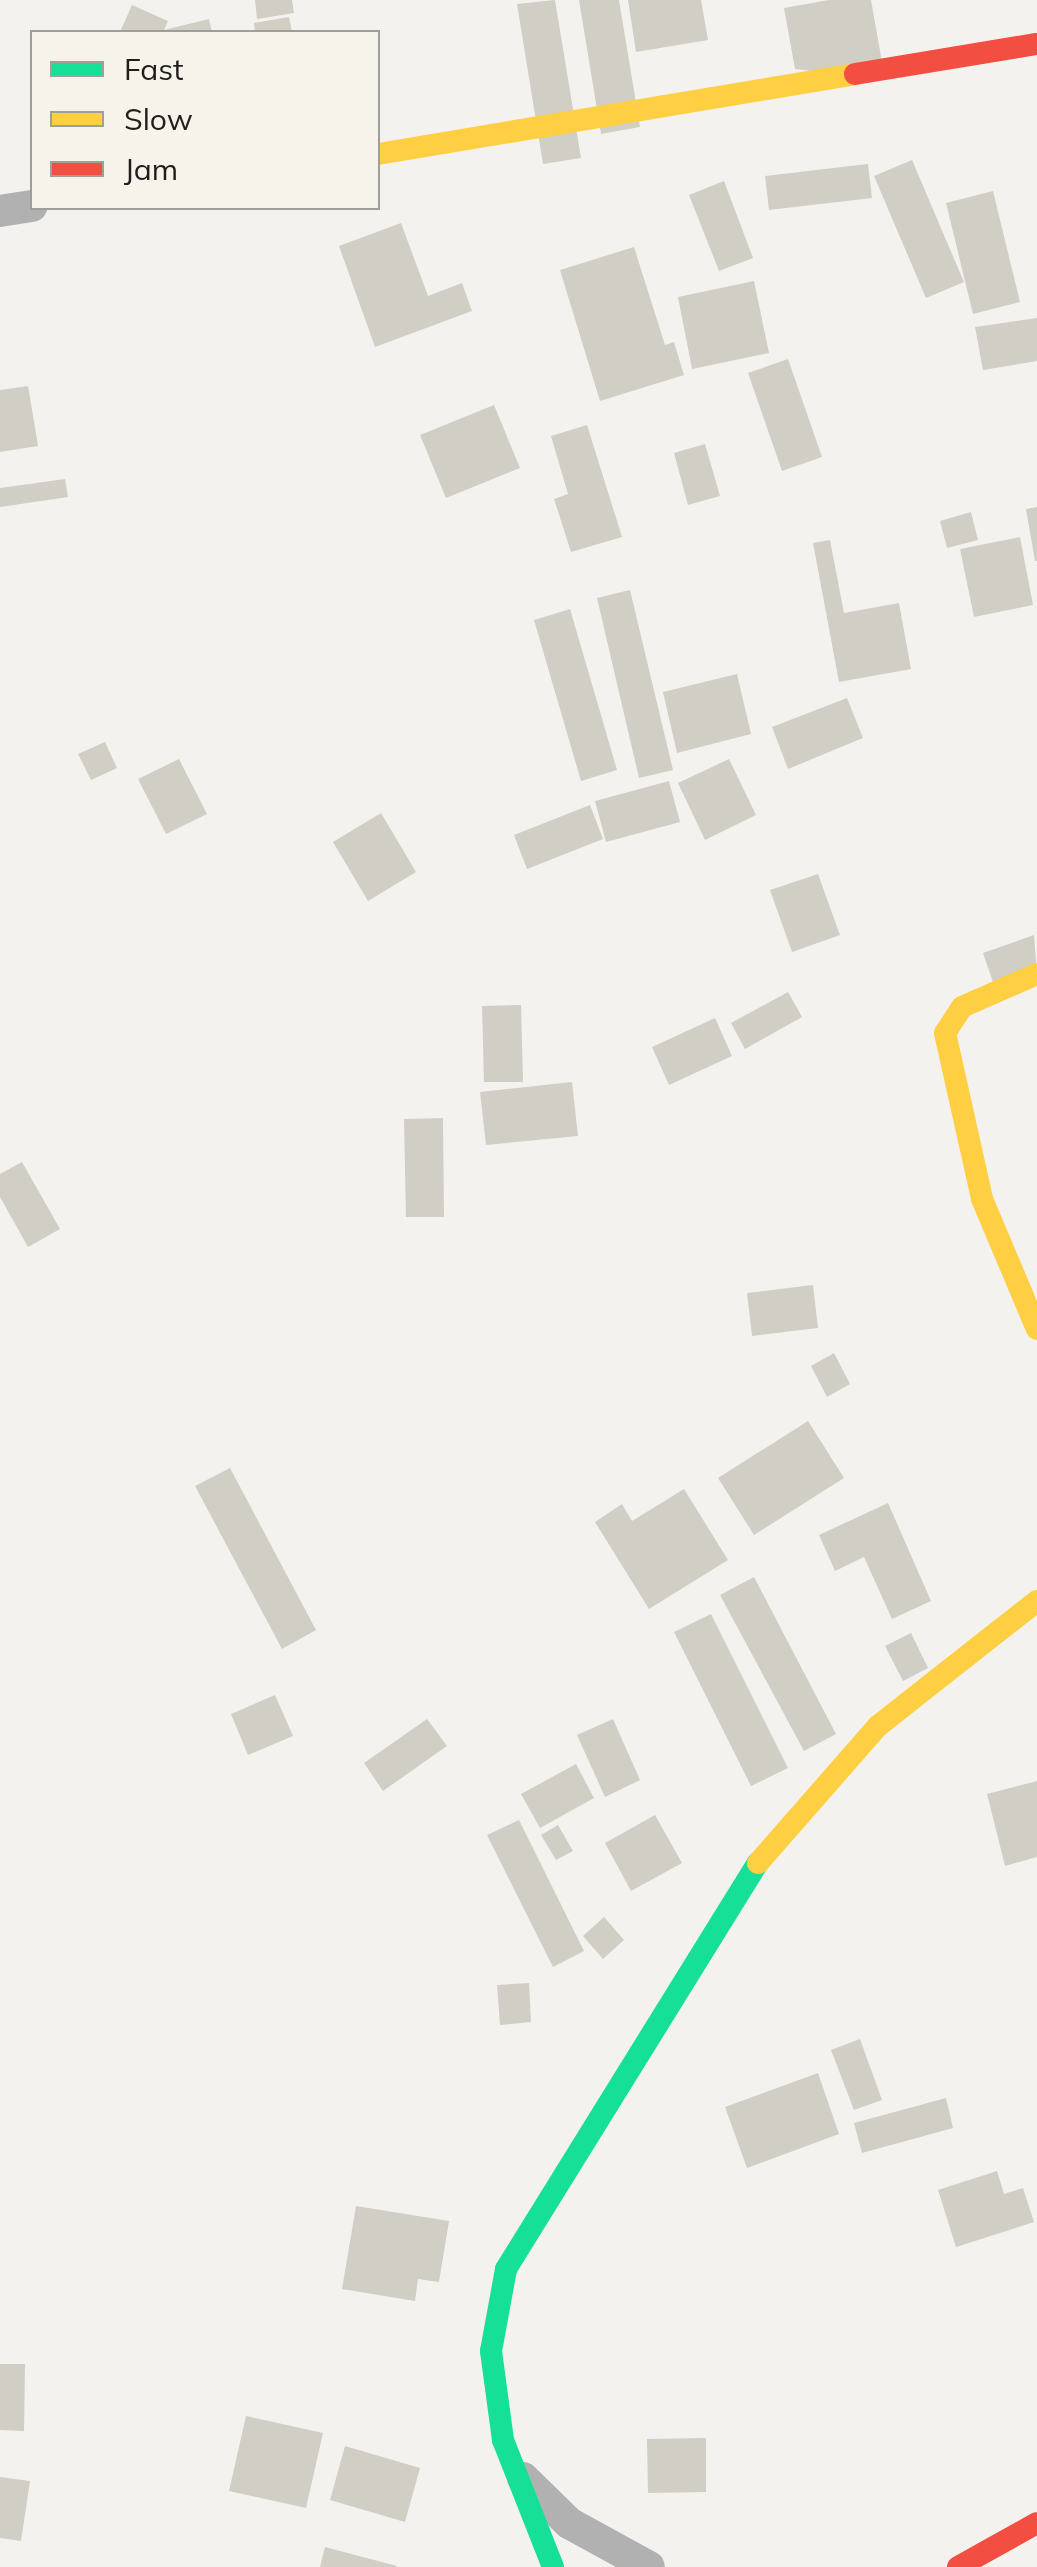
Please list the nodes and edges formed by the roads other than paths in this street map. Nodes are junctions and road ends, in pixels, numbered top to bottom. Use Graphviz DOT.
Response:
graph roads {
  1 [pos="1037,44"];
  2 [pos="380,154"];
  3 [pos="30,206"];
  4 [pos="0,211"];
  5 [pos="1037,974"];
  6 [pos="1037,1329"];
  7 [pos="1037,1601"];
  8 [pos="512,2467"];
  9 [pos="1037,2523"];
  10 [pos="553,2567"];
  11 [pos="649,2567"];
  12 [pos="958,2567"];
  1 -- 2 [label="street"];
  3 -- 4 [label="street"];
  5 -- 6 [label="street"];
  7 -- 8 [label="street"];
  8 -- 10 [label="street"];
  8 -- 11 [label="street"];
  9 -- 12 [label="street"];
}
